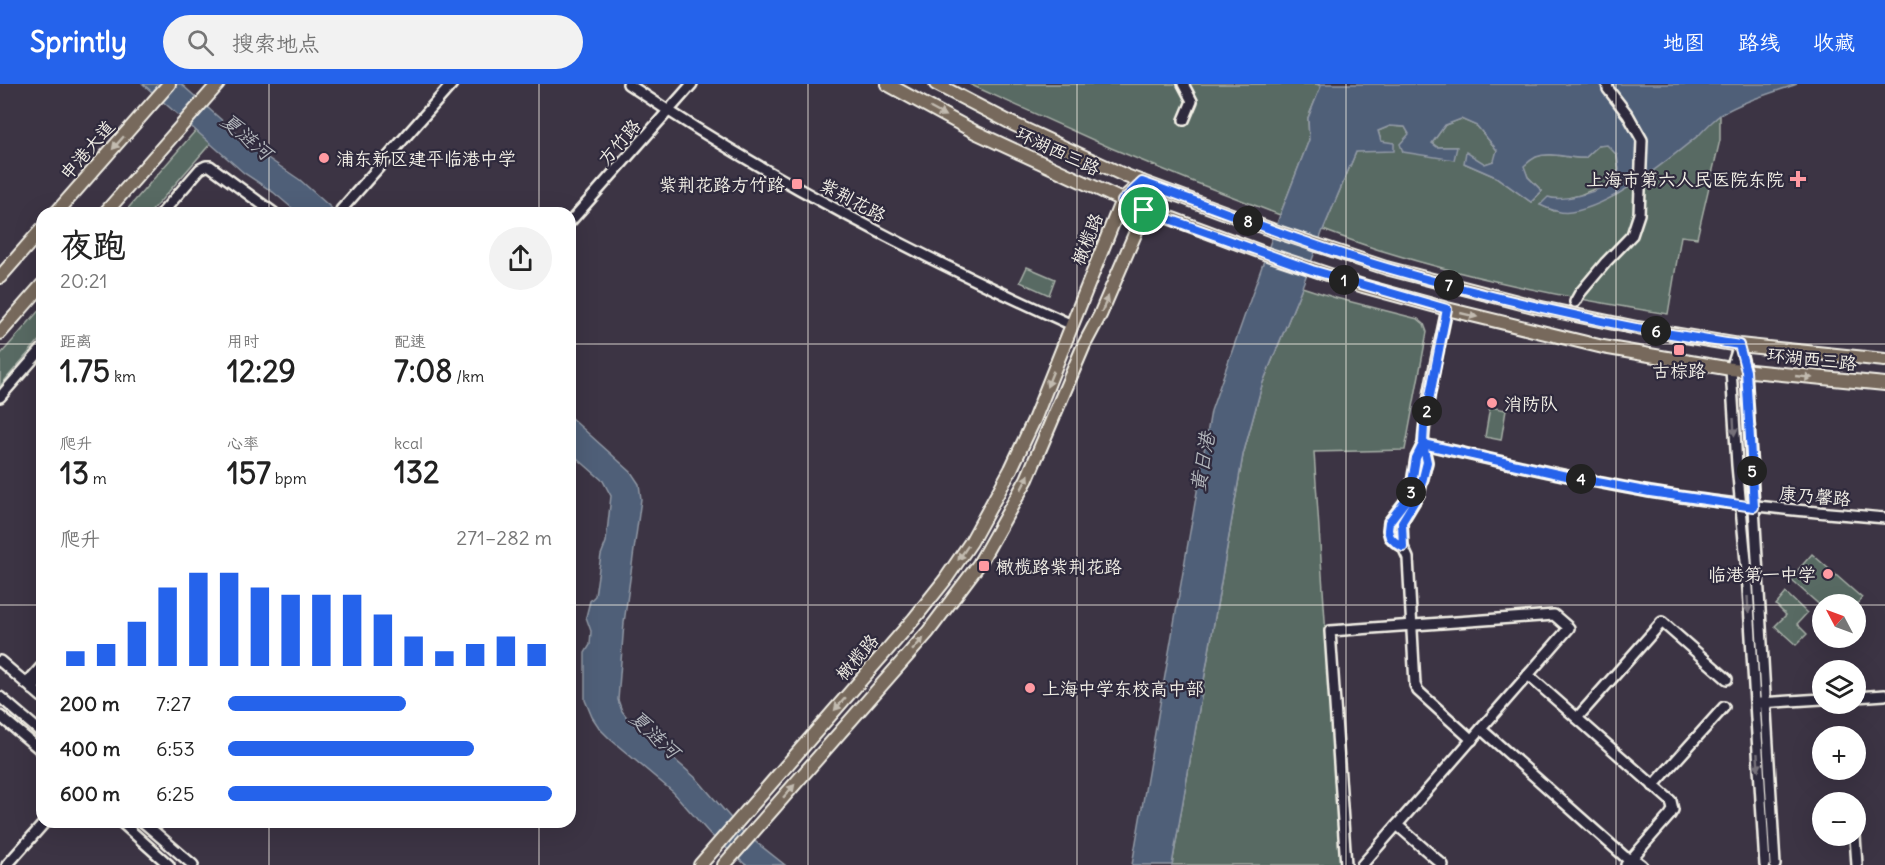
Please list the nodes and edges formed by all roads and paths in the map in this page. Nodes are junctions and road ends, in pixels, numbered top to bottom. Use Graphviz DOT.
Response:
graph roads {
  1 [pos="170,84"];
  2 [pos="218,84"];
  3 [pos="452,84"];
  4 [pos="628,84"];
  5 [pos="692,84"];
  6 [pos="887,84"];
  7 [pos="936,84"];
  8 [pos="1183,84"];
  9 [pos="1607,84"];
  10 [pos="668,111"];
  11 [pos="1184,120"];
  12 [pos="1142,182"];
  13 [pos="1122,201"];
  14 [pos="61,207"];
  15 [pos="110,207"];
  16 [pos="167,207"];
  17 [pos="266,207"];
  18 [pos="344,207"];
  19 [pos="1144,210"];
  20 [pos="576,215"];
  21 [pos="36,236"];
  22 [pos="0,277"];
  23 [pos="36,292"];
  24 [pos="1575,302"];
  25 [pos="1447,309"];
  26 [pos="1072,325"];
  27 [pos="0,333"];
  28 [pos="1739,345"];
  29 [pos="36,360"];
  30 [pos="1885,360"];
  31 [pos="1731,369"];
  32 [pos="1746,371"];
  33 [pos="1885,384"];
  34 [pos="0,397"];
  35 [pos="1423,444"];
  36 [pos="1741,505"];
  37 [pos="1754,507"];
  38 [pos="1885,518"];
  39 [pos="1411,625"];
  40 [pos="0,661"];
  41 [pos="36,675"];
  42 [pos="1528,675"];
  43 [pos="1727,679"];
  44 [pos="36,682"];
  45 [pos="29,686"];
  46 [pos="36,692"];
  47 [pos="1885,695"];
  48 [pos="0,696"];
  49 [pos="1866,696"];
  50 [pos="1812,700"];
  51 [pos="1754,703"];
  52 [pos="1765,703"];
  53 [pos="1724,707"];
  54 [pos="0,716"];
  55 [pos="1577,718"];
  56 [pos="36,728"];
  57 [pos="1481,729"];
  58 [pos="1472,740"];
  59 [pos="36,746"];
  60 [pos="1653,786"];
  61 [pos="1397,825"];
  62 [pos="40,828"];
  63 [pos="128,828"];
  64 [pos="150,828"];
  65 [pos="1856,846"];
  66 [pos="728,861"];
  67 [pos="1629,862"];
  68 [pos="8,865"];
  69 [pos="170,865"];
  70 [pos="193,865"];
  71 [pos="700,865"];
  72 [pos="1346,865"];
  73 [pos="1362,865"];
  74 [pos="1443,865"];
  75 [pos="1642,865"];
  76 [pos="1766,865"];
  77 [pos="1775,865"];
  78 [pos="1857,865"];
  1 -- 14 [label="main road, 申港大道, one-way"];
  2 -- 15 [label="main road"];
  3 -- 18 [label="street"];
  4 -- 10 [label="street, 紫荆花路"];
  5 -- 10 [label="street, 方竹路"];
  6 -- 13 [label="main road, 环湖西三路, one-way"];
  7 -- 12 [label="main road, 环湖西三路"];
  8 -- 11 [label="street"];
  9 -- 24 [label="street"];
  10 -- 20 [label="street, 方竹路"];
  10 -- 26 [label="street, 紫荆花路"];
  12 -- 13 [label="main road, 橄榄路"];
  12 -- 19 [label="main road, 橄榄路"];
  12 -- 28 [label="main road, 环湖西三路"];
  13 -- 19 [label="main road, 环湖西三路"];
  13 -- 26 [label="main road, 橄榄路"];
  16 -- 17 [label="street"];
  19 -- 25 [label="main road, 环湖西三路"];
  66 -- 19 [label="main road, 橄榄路, one-way"];
  21 -- 22 [label="main road"];
  23 -- 27 [label="main road"];
  25 -- 31 [label="main road, 环湖西三路, one-way"];
  25 -- 35 [label="street"];
  26 -- 71 [label="main road, 橄榄路, one-way"];
  28 -- 30 [label="main road, 环湖西三路"];
  28 -- 31 [label="street"];
  28 -- 32 [label="street"];
  29 -- 34 [label="street"];
  31 -- 32 [label="main road, 环湖西三路"];
  31 -- 36 [label="street, one-way"];
  32 -- 33 [label="main road, 环湖西三路, one-way"];
  32 -- 37 [label="street"];
  35 -- 36 [label="street, 康乃馨路"];
  35 -- 39 [label="street"];
  36 -- 37 [label="street, 康乃馨路"];
  36 -- 51 [label="street, one-way"];
  37 -- 38 [label="street, 康乃馨路"];
  37 -- 52 [label="street"];
  39 -- 42 [label="street"];
  39 -- 58 [label="street"];
  39 -- 72 [label="street"];
  40 -- 45 [label="street"];
  41 -- 45 [label="street"];
  42 -- 55 [label="street"];
  42 -- 57 [label="street"];
  43 -- 55 [label="street"];
  44 -- 45 [label="street"];
  45 -- 46 [label="street"];
  47 -- 49 [label="street"];
  48 -- 56 [label="street"];
  50 -- 52 [label="street"];
  51 -- 52 [label="street"];
  51 -- 76 [label="street, one-way"];
  52 -- 77 [label="street"];
  53 -- 60 [label="street"];
  54 -- 59 [label="street"];
  55 -- 60 [label="street"];
  57 -- 58 [label="street"];
  57 -- 67 [label="street"];
  58 -- 61 [label="street"];
  60 -- 67 [label="street"];
  61 -- 73 [label="street"];
  61 -- 74 [label="street"];
  62 -- 68 [label="street"];
  63 -- 69 [label="street"];
  64 -- 70 [label="street"];
  65 -- 78 [label="street"];
  67 -- 75 [label="street"];
}
